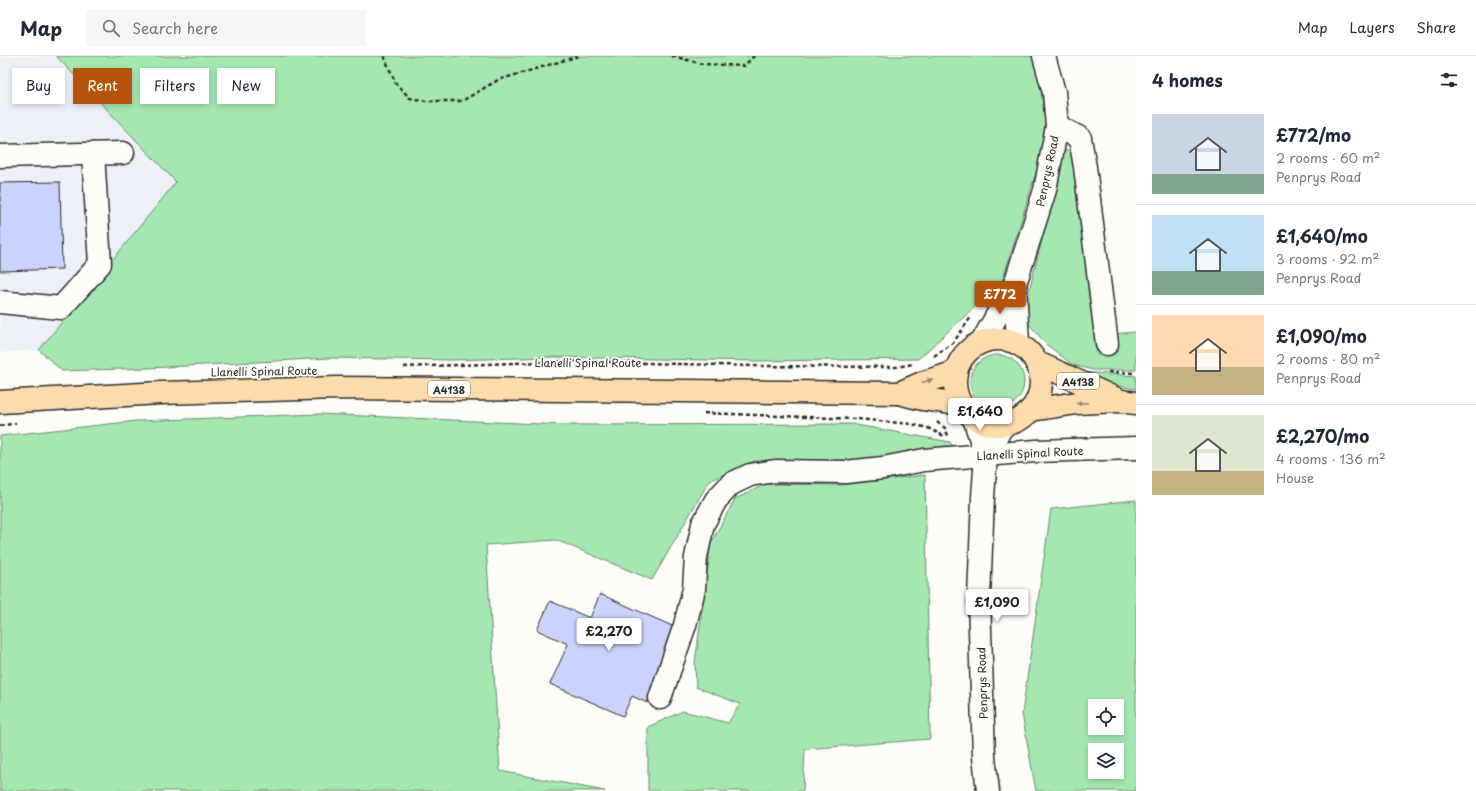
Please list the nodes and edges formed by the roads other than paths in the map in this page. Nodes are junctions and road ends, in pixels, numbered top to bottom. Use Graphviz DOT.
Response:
graph roads {
  1 [pos="1044,56"];
  2 [pos="1057,126"];
  3 [pos="122,153"];
  4 [pos="93,154"];
  5 [pos="0,156"];
  6 [pos="1015,284"];
  7 [pos="0,302"];
  8 [pos="982,342"];
  9 [pos="1018,344"];
  10 [pos="1106,344"];
  11 [pos="1036,362"];
  12 [pos="956,372"];
  13 [pos="899,393"];
  14 [pos="0,402"];
  15 [pos="1129,402"];
  16 [pos="1031,410"];
  17 [pos="967,411"];
  18 [pos="1003,425"];
  19 [pos="1136,448"];
  20 [pos="977,456"];
  21 [pos="660,698"];
  22 [pos="988,791"];
  1 -- 2 [label="street, Penprys Road"];
  2 -- 6 [label="street, Penprys Road"];
  2 -- 10 [label="street"];
  3 -- 4 [label="street"];
  4 -- 5 [label="street"];
  4 -- 7 [label="street"];
  6 -- 8 [label="street, Penprys Road"];
  6 -- 9 [label="street, Penprys Road"];
  8 -- 9 [label="highway"];
  8 -- 12 [label="highway"];
  9 -- 11 [label="highway"];
  11 -- 15 [label="highway, A4138"];
  11 -- 16 [label="highway"];
  13 -- 12 [label="highway, A4138, one-way"];
  12 -- 17 [label="highway"];
  13 -- 14 [label="highway, A4138"];
  13 -- 17 [label="highway, A4138"];
  15 -- 16 [label="highway, A4138, one-way"];
  16 -- 18 [label="highway"];
  17 -- 18 [label="highway"];
  17 -- 20 [label="street, Penprys Road"];
  18 -- 20 [label="street, Penprys Road"];
  19 -- 20 [label="street, Llanelli Spinal Route"];
  20 -- 21 [label="street"];
  20 -- 22 [label="street, Penprys Road"];
}
